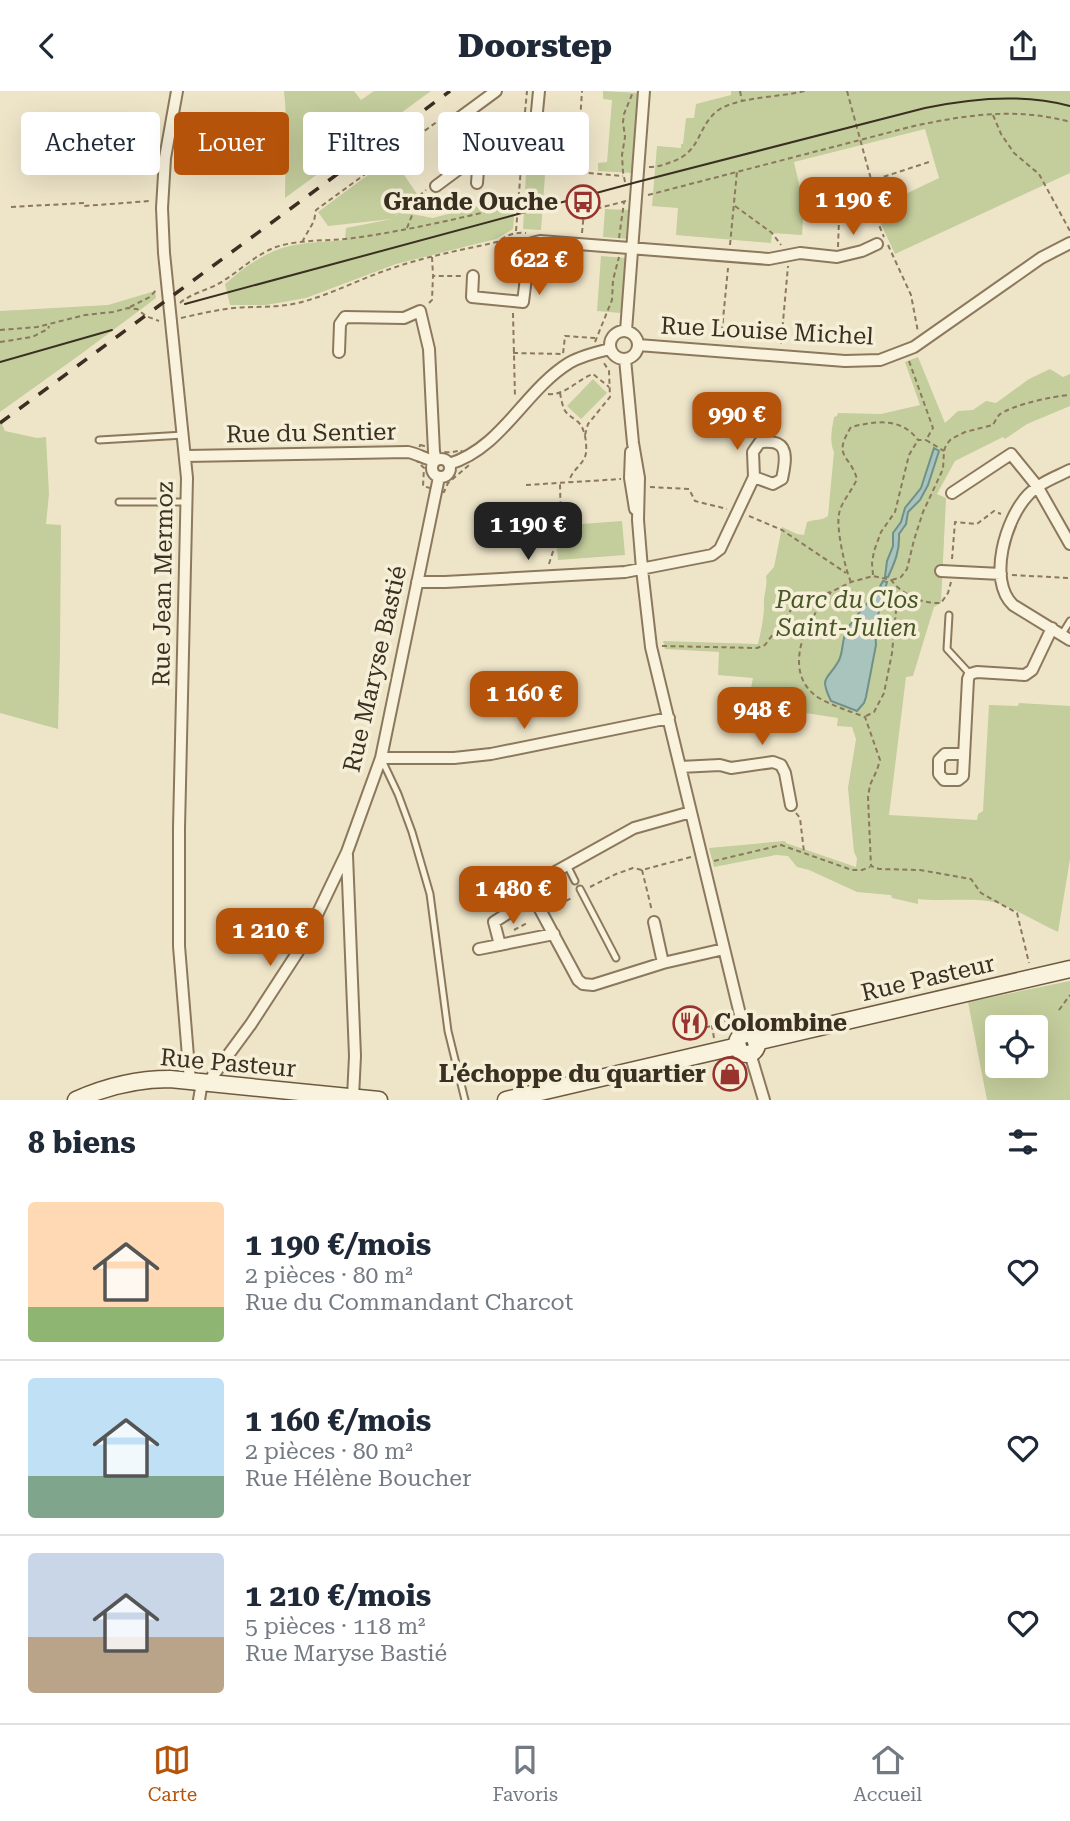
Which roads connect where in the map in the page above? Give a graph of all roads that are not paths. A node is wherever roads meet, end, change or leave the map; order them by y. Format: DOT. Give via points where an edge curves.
graph roads {
  1 [pos="177,91"];
  2 [pos="496,91"];
  3 [pos="539,91"];
  4 [pos="644,91"];
  5 [pos="468,112"];
  6 [pos="537,112"];
  7 [pos="451,175"];
  8 [pos="478,175"];
  9 [pos="477,183"];
  10 [pos="436,186"];
  11 [pos="1070,243"];
  12 [pos="877,244"];
  13 [pos="633,249"];
  14 [pos="473,277"];
  15 [pos="626,331"];
  16 [pos="638,345"];
  17 [pos="610,349"];
  18 [pos="339,352"];
  19 [pos="625,359"];
  20 [pos="184,435"];
  21 [pos="99,440"];
  22 [pos="186,456"];
  23 [pos="435,460"];
  24 [pos="449,464"];
  25 [pos="1070,470"];
  26 [pos="439,477"];
  27 [pos="754,477"];
  28 [pos="1037,486"];
  29 [pos="952,493"];
  30 [pos="119,502"];
  31 [pos="187,502"];
  32 [pos="1070,544"];
  33 [pos="642,569"];
  34 [pos="947,572"];
  35 [pos="1002,575"];
  36 [pos="416,582"];
  37 [pos="949,615"];
  38 [pos="1070,621"];
  39 [pos="1061,634"];
  40 [pos="970,674"];
  41 [pos="669,718"];
  42 [pos="964,754"];
  43 [pos="380,758"];
  44 [pos="680,767"];
  45 [pos="791,805"];
  46 [pos="691,812"];
  47 [pos="347,852"];
  48 [pos="567,865"];
  49 [pos="575,881"];
  50 [pos="580,891"];
  51 [pos="513,910"];
  52 [pos="654,922"];
  53 [pos="554,934"];
  54 [pos="500,945"];
  55 [pos="479,949"];
  56 [pos="724,949"];
  57 [pos="616,958"];
  58 [pos="663,963"];
  59 [pos="1070,969"];
  60 [pos="747,1044"];
  61 [pos="201,1082"];
  62 [pos="353,1097"];
  63 [pos="76,1100"];
  64 [pos="199,1100"];
  65 [pos="380,1100"];
  66 [pos="466,1100"];
  67 [pos="506,1100"];
  68 [pos="764,1100"];
  1 -- 20 [label="street, Rue Jean Mermoz" via="162,201"];
  2 -- 5 [label="street"];
  3 -- 6 [label="street"];
  4 -- 13 [label="street" via="633,197"];
  7 -- 10 [label="street"];
  8 -- 9 [label="street"];
  11 -- 16 [label="street, Rue Louise Michel" via="1041,258 920,343 880,360 845,362"];
  12 -- 13 [label="street" via="837,257 800,253 769,259"];
  13 -- 14 [label="street" via="532,243 523,302 472,297"];
  13 -- 15 [label="street"];
  15 -- 16 [label="street" via="635,336"];
  15 -- 17 [label="street" via="614,336"];
  16 -- 19 [label="street" via="636,353"];
  17 -- 19 [label="street"];
  17 -- 24 [label="street" via="571,362 555,373 481,450"];
  18 -- 23 [label="street" via="340,324 345,317 404,318 420,311 429,349"];
  19 -- 33 [label="street"];
  20 -- 21 [label="lane"];
  20 -- 22 [label="street, Rue Jean Mermoz"];
  22 -- 23 [label="street, Rue du Sentier" via="408,452"];
  22 -- 31 [label="street, Rue Jean Mermoz"];
  23 -- 24 [label="street"];
  23 -- 26 [label="street" via="432,471"];
  24 -- 26 [label="street" via="448,474"];
  25 -- 28 [label="street"];
  26 -- 36 [label="street, Rue Maryse Bastié"];
  27 -- 33 [label="street" via="720,549 712,555"];
  28 -- 29 [label="street" via="1011,454"];
  28 -- 32 [label="street"];
  28 -- 35 [label="street" via="1012,518 1002,550"];
  30 -- 31 [label="lane"];
  31 -- 61 [label="street, Rue Jean Mermoz" via="179,946"];
  33 -- 36 [label="street"];
  33 -- 41 [label="street" via="651,647"];
  34 -- 35 [label="street"];
  35 -- 39 [label="street" via="1007,599"];
  36 -- 43 [label="street, Rue Maryse Bastié"];
  37 -- 40 [label="lane" via="947,649"];
  38 -- 39 [label="lane"];
  39 -- 40 [label="street" via="1025,675"];
  40 -- 42 [label="street"];
  41 -- 43 [label="street" via="491,754"];
  41 -- 44 [label="street"];
  43 -- 47 [label="street, Rue Maryse Bastié"];
  43 -- 66 [label="lane" via="412,832 430,894 448,1031"];
  44 -- 45 [label="street" via="731,768 773,762 785,773"];
  44 -- 46 [label="street"];
  46 -- 48 [label="street" via="634,828"];
  46 -- 56 [label="street"];
  47 -- 61 [label="street, Rue Maryse Bastié" via="303,944 212,1077"];
  47 -- 62 [label="street"];
  48 -- 49 [label="lane"];
  48 -- 53 [label="street" via="528,887"];
  50 -- 57 [label="lane"];
  51 -- 54 [label="street" via="494,922"];
  52 -- 58 [label="street"];
  53 -- 54 [label="street"];
  53 -- 58 [label="street" via="583,984 593,985 622,970"];
  54 -- 55 [label="street"];
  56 -- 58 [label="street"];
  56 -- 60 [label="street"];
  59 -- 60 [label="street, Rue Pasteur"];
  60 -- 67 [label="street, Rue Pasteur"];
  60 -- 68 [label="street"];
  61 -- 62 [label="street, Rue Pasteur"];
  61 -- 63 [label="street, Rue Pasteur" via="139,1080"];
  61 -- 64 [label="street"];
  62 -- 65 [label="street, Rue Pasteur"];
}
